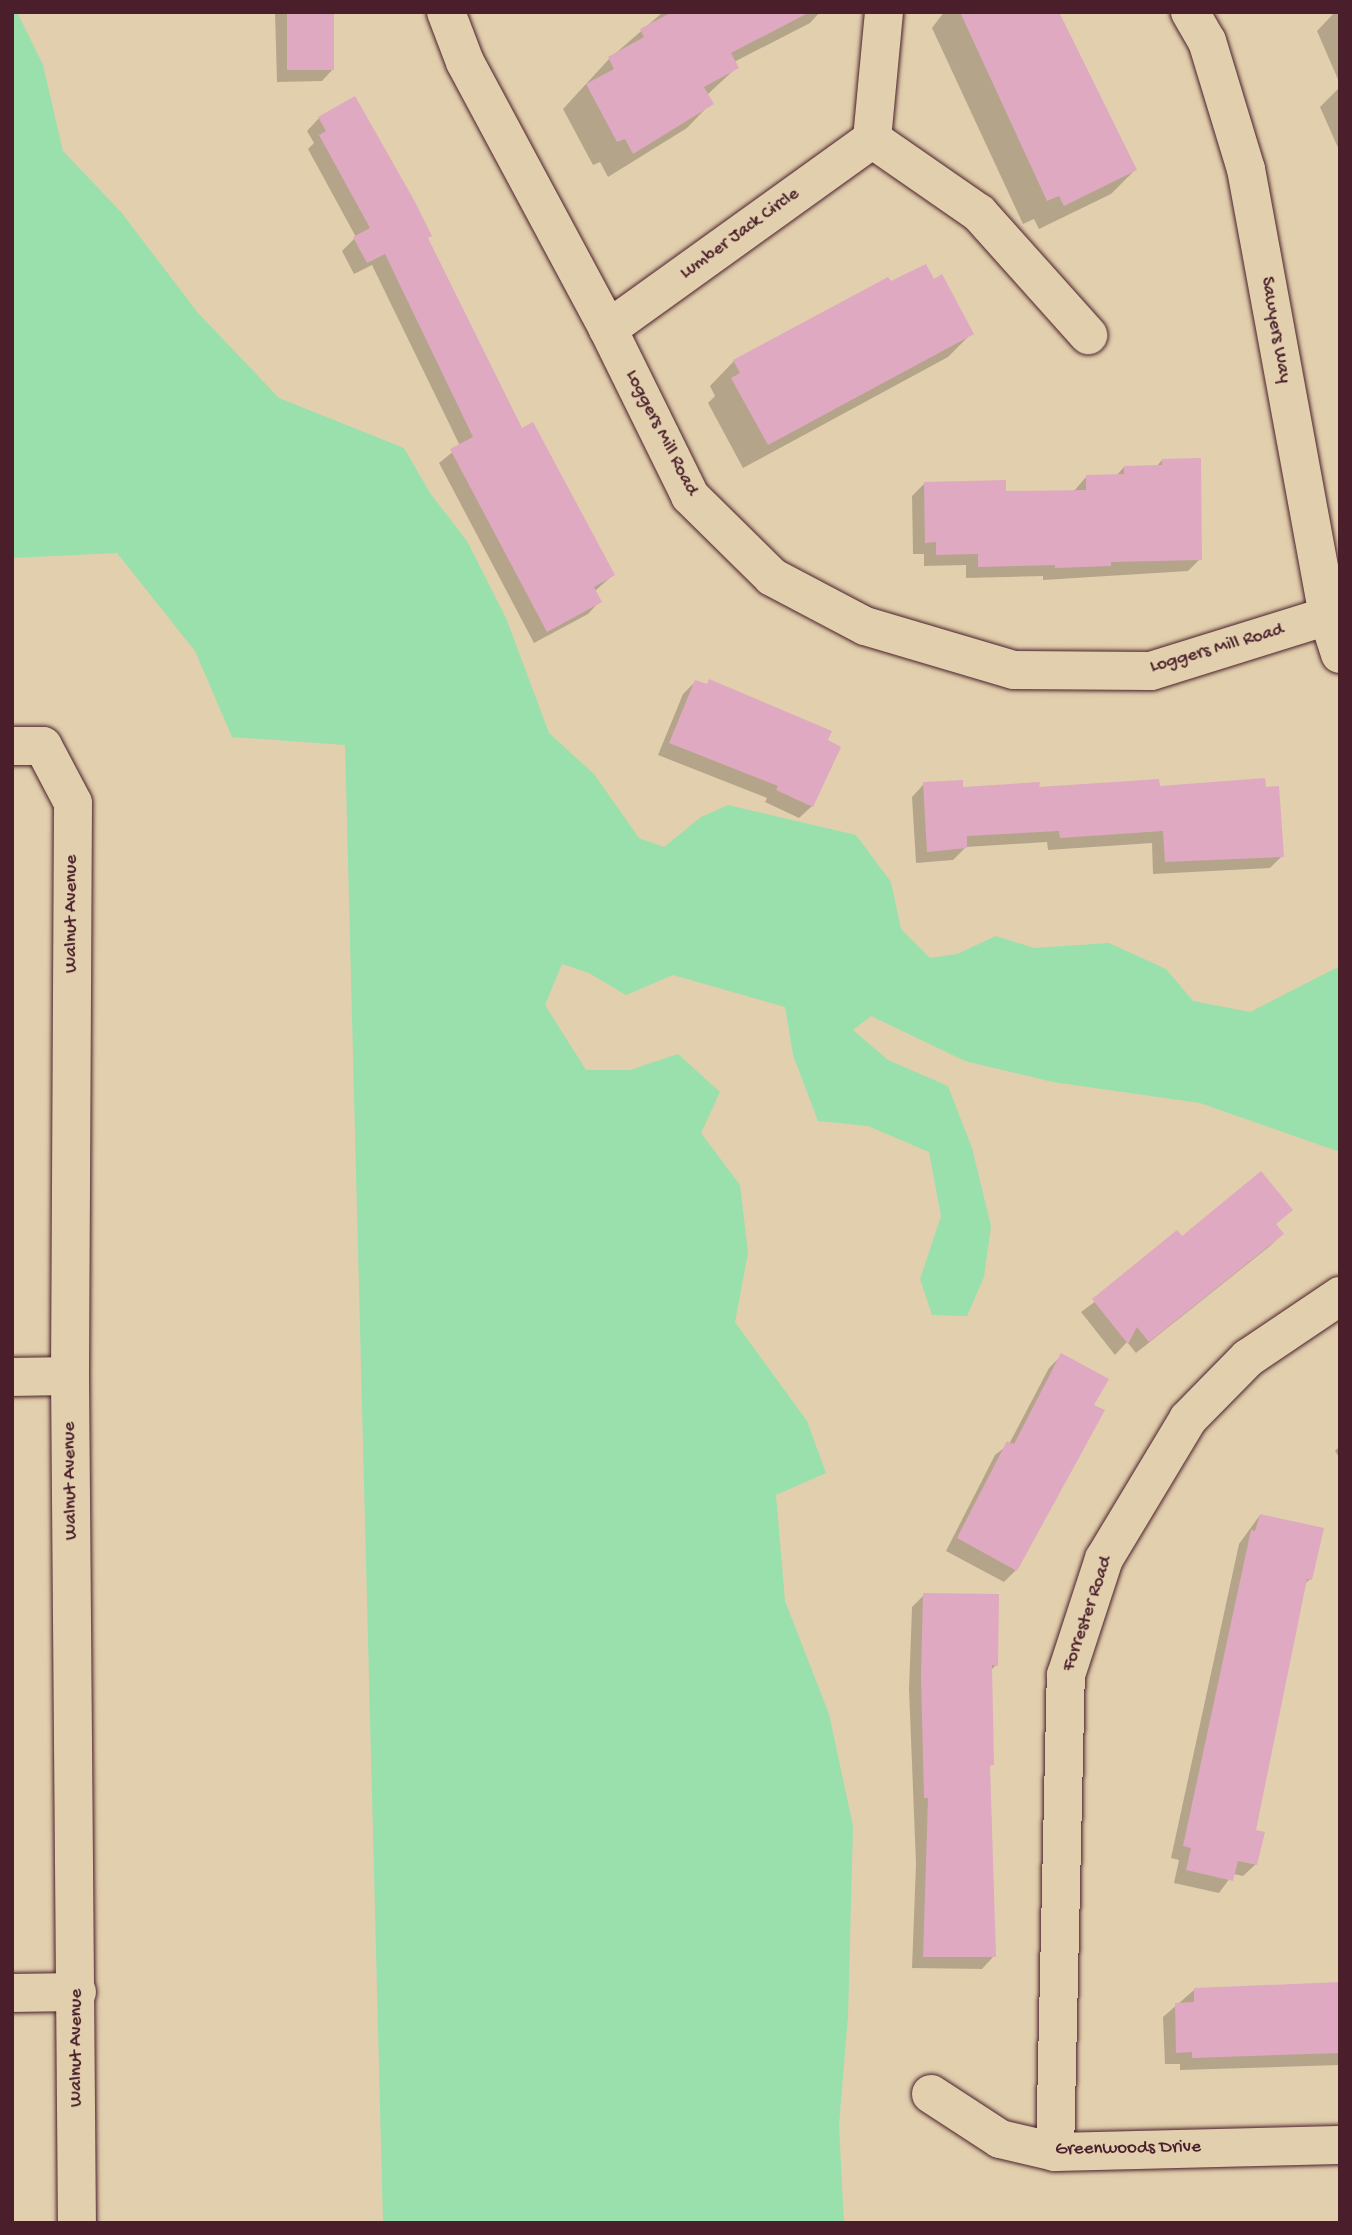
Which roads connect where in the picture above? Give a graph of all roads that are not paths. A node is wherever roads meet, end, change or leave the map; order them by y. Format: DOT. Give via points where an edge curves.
graph roads {
  1 [pos="446,12"];
  2 [pos="884,12"];
  3 [pos="1190,12"];
  4 [pos="872,139"];
  5 [pos="608,329"];
  6 [pos="1088,335"];
  7 [pos="1334,614"];
  8 [pos="1340,654"];
  9 [pos="28,746"];
  10 [pos="1340,1296"];
  11 [pos="70,1376"];
  12 [pos="12,1377"];
  13 [pos="78,1992"];
  14 [pos="12,1993"];
  15 [pos="931,2094"];
  16 [pos="1340,2145"];
  17 [pos="1055,2152"];
  18 [pos="77,2223"];
  1 -- 5 [label="street, Loggers Mill Road" via="465,62"];
  2 -- 4 [label="street"];
  3 -- 7 [label="street, Sawyers Way" via="1207,41 1246,169"];
  4 -- 5 [label="street, Lumber Jack Circle"];
  4 -- 6 [label="street" via="979,214"];
  5 -- 7 [label="street, Loggers Mill Road" via="690,496 772,577 865,626 1014,670 1151,671"];
  7 -- 8 [label="street, Sawyers Way"];
  9 -- 11 [label="street, Walnut Avenue" via="73,803"];
  10 -- 17 [label="street, Forrester Road" via="1248,1358 1188,1419 1141,1493 1100,1572 1066,1675"];
  11 -- 12 [label="street"];
  11 -- 13 [label="street, Walnut Avenue"];
  13 -- 14 [label="street"];
  13 -- 18 [label="street, Walnut Avenue"];
  15 -- 17 [label="street, Greenwoods Drive" via="1000,2139"];
  16 -- 17 [label="street, Greenwoods Drive"];
}
